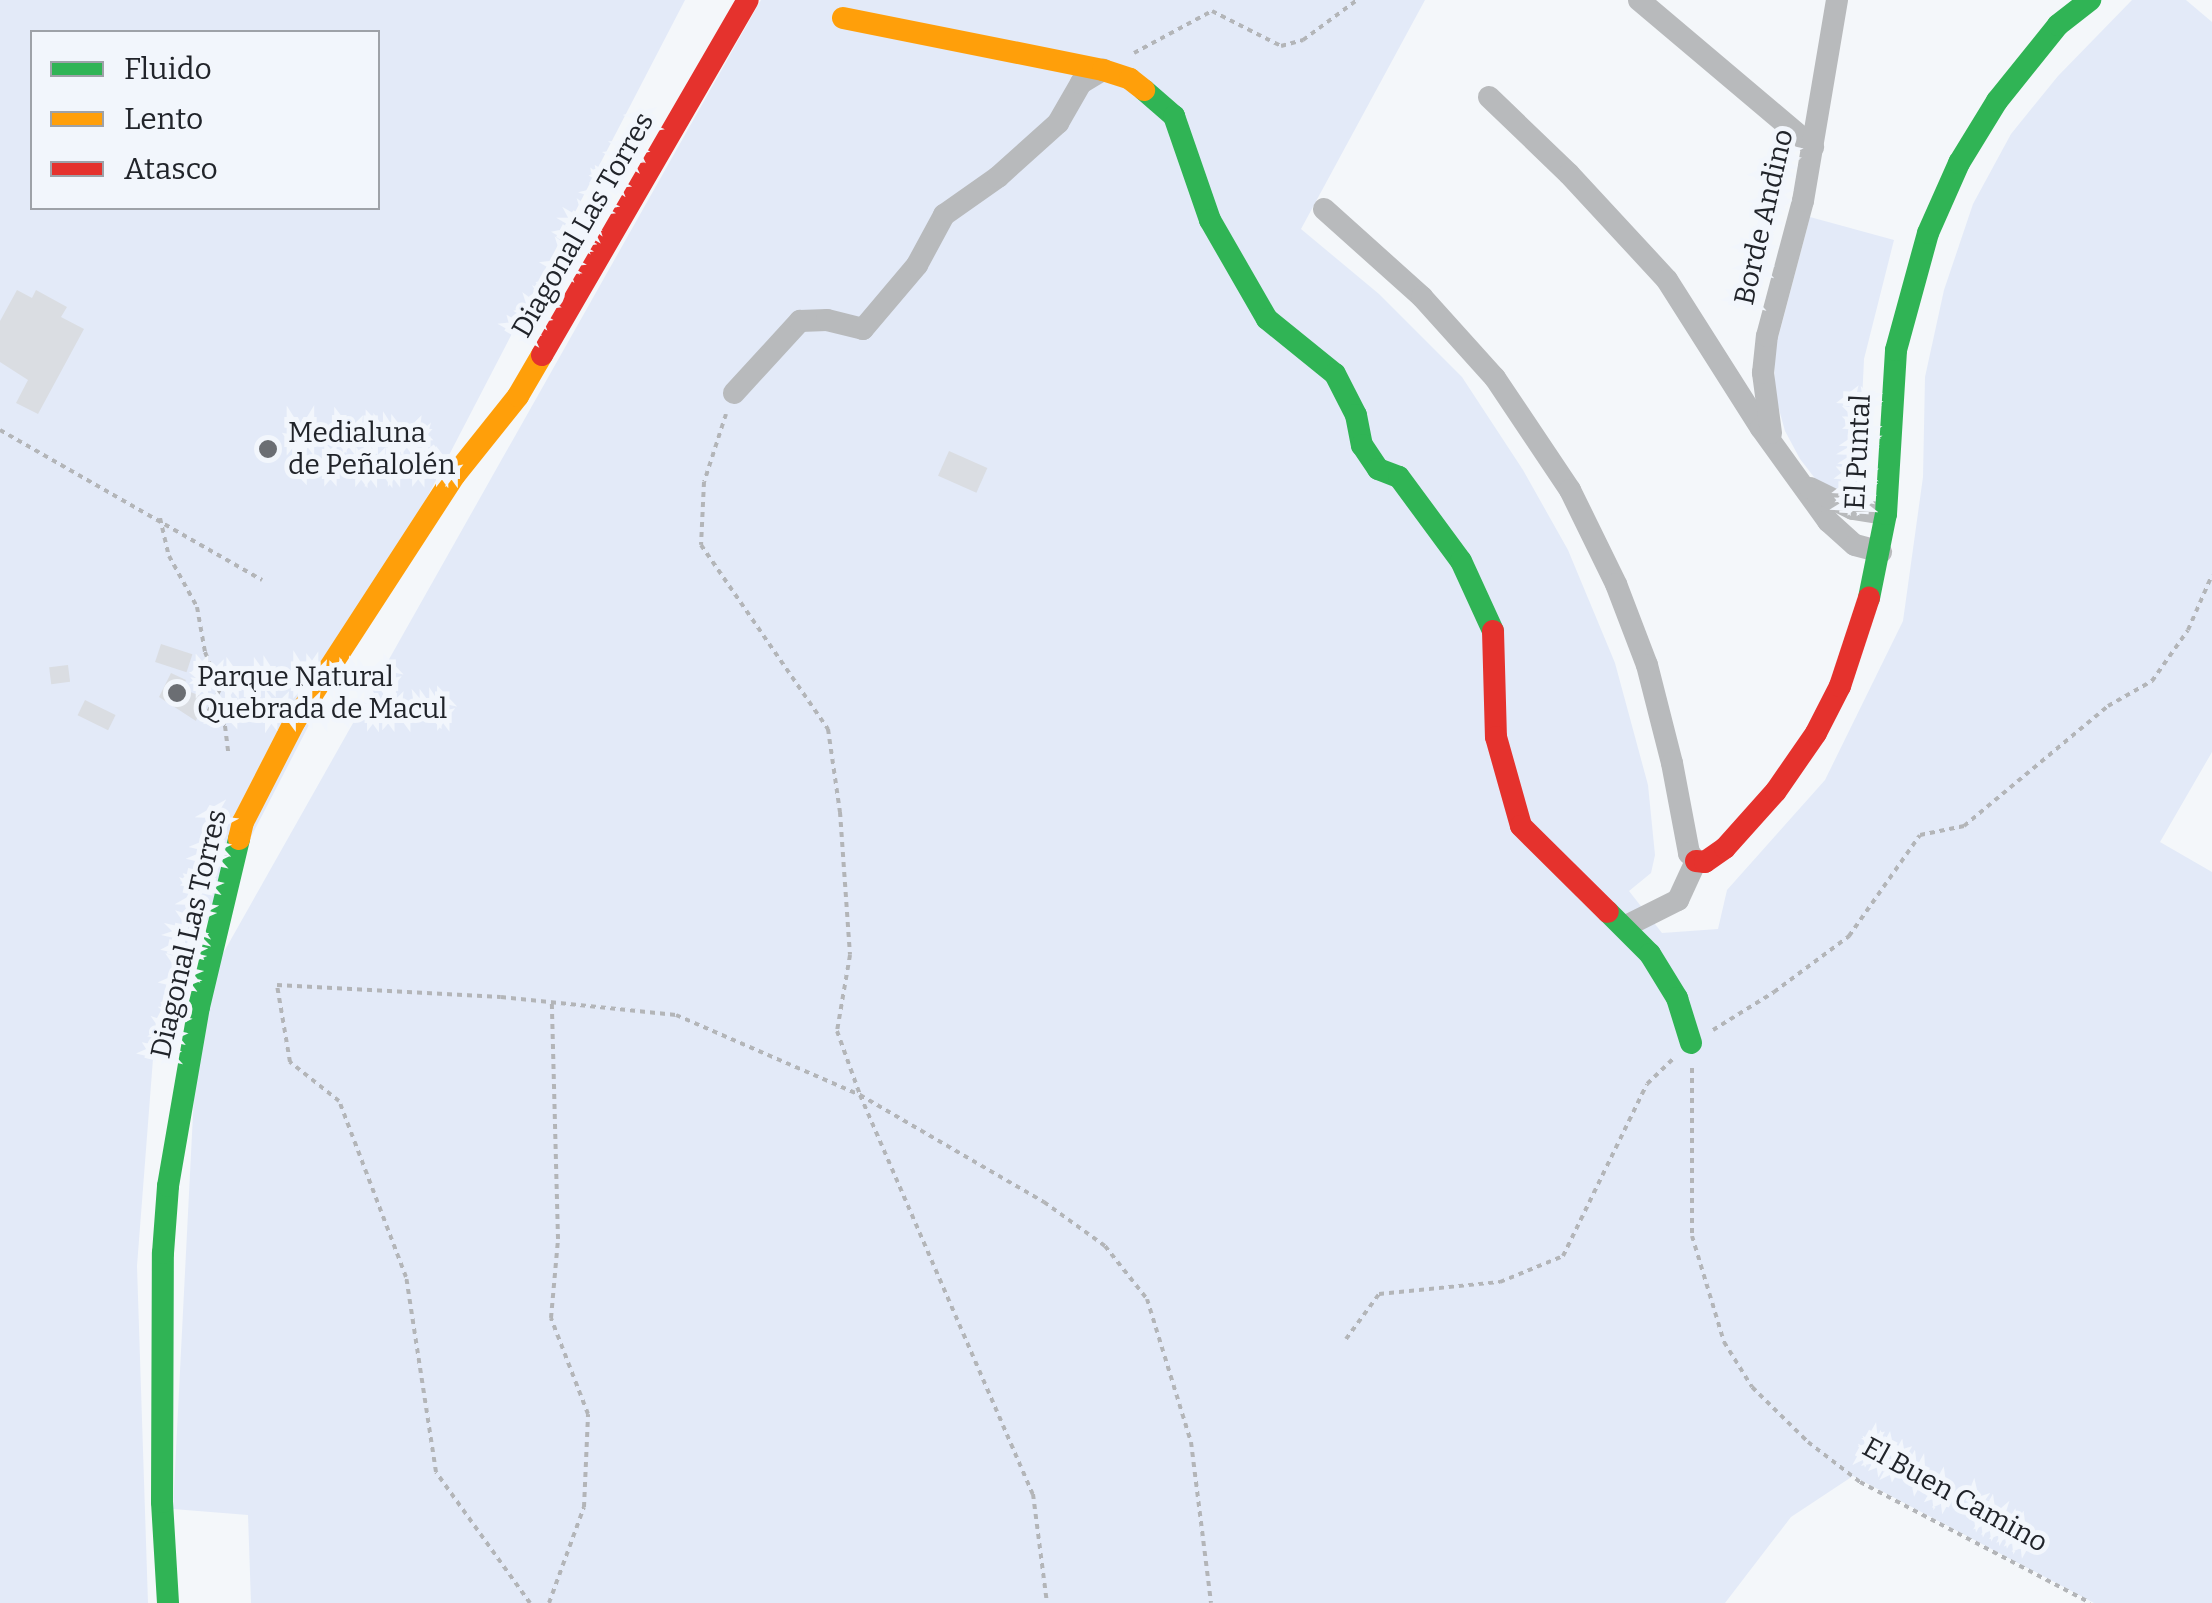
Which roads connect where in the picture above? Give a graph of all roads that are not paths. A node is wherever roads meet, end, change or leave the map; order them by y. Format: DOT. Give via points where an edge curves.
graph roads {
  1 [pos="748,0"];
  2 [pos="1639,0"];
  3 [pos="1837,0"];
  4 [pos="2070,0"];
  5 [pos="2090,0"];
  6 [pos="843,18"];
  7 [pos="2058,25"];
  8 [pos="1103,70"];
  9 [pos="1489,97"];
  10 [pos="1813,147"];
  11 [pos="1324,208"];
  12 [pos="1764,358"];
  13 [pos="1724,365"];
  14 [pos="734,393"];
  15 [pos="1774,447"];
  16 [pos="1801,481"];
  17 [pos="1886,514"];
  18 [pos="1880,552"];
  19 [pos="1696,861"];
  20 [pos="1624,927"];
  21 [pos="1691,1043"];
  22 [pos="168,1603"];
  1 -- 22 [label="street, Diagonal Las Torres" via="518,396 456,475 349,635 294,721 243,822 199,1008 168,1186 162,1464"];
  2 -- 10 [label="street"];
  3 -- 10 [label="street, Borde Andino"];
  4 -- 7 [label="street, El Puntal"];
  5 -- 7 [label="street, El Puntal"];
  6 -- 8 [label="street"];
  7 -- 17 [label="street, El Puntal" via="1979,129 1928,233 1896,350"];
  8 -- 14 [label="street" via="1080,83 1058,124 944,215 917,265 862,329 800,321"];
  8 -- 20 [label="street" via="1130,79 1174,116 1210,220 1267,319 1335,374 1378,469 1400,477 1461,561 1496,640 1496,737 1521,826"];
  9 -- 13 [label="street" via="1667,280"];
  10 -- 12 [label="street, Borde Andino"];
  11 -- 19 [label="street" via="1472,350 1570,490 1647,665 1688,853"];
  12 -- 13 [label="street" via="1744,370"];
  12 -- 15 [label="street, Borde Andino"];
  13 -- 15 [label="street"];
  15 -- 16 [label="street"];
  16 -- 17 [label="street" via="1837,504"];
  16 -- 18 [label="street" via="1842,534"];
  17 -- 18 [label="street, El Puntal"];
  18 -- 19 [label="street, El Puntal" via="1858,639 1816,733 1737,836 1705,862"];
  19 -- 20 [label="street" via="1678,900"];
  20 -- 21 [label="street" via="1677,998"];
}
